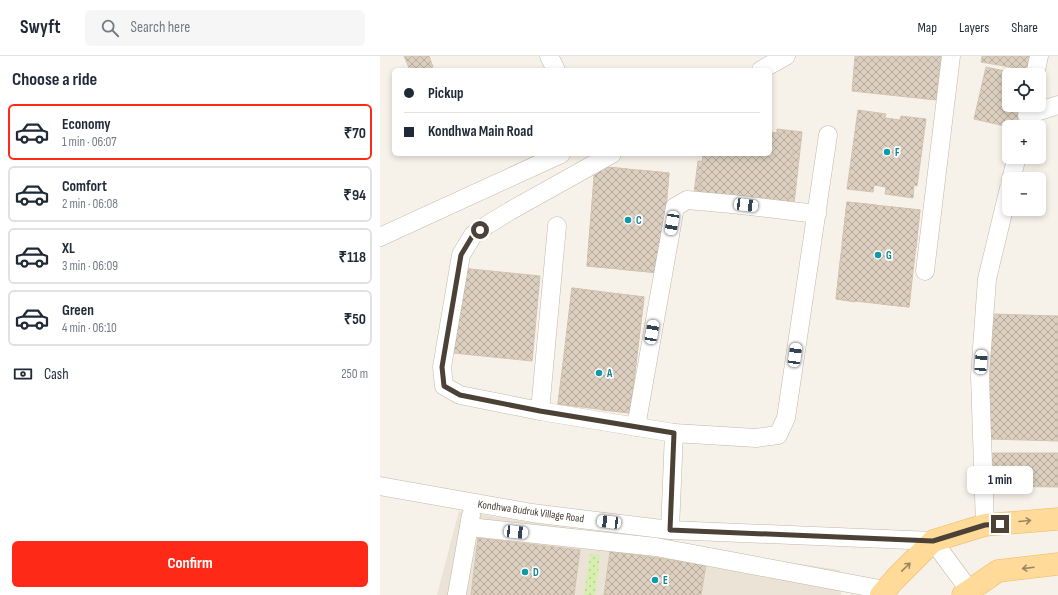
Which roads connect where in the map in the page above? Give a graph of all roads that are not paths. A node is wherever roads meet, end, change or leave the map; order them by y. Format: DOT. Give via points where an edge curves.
graph roads {
  1 [pos="549,56"];
  2 [pos="786,56"];
  3 [pos="951,56"];
  4 [pos="1040,56"];
  5 [pos="555,68"];
  6 [pos="765,68"];
  7 [pos="1037,68"];
  8 [pos="1058,105"];
  9 [pos="1027,116"];
  10 [pos="828,135"];
  11 [pos="557,156"];
  12 [pos="608,156"];
  13 [pos="817,214"];
  14 [pos="1002,216"];
  15 [pos="558,226"];
  16 [pos="380,236"];
  17 [pos="925,271"];
  18 [pos="540,411"];
  19 [pos="636,427"];
  20 [pos="674,433"];
  21 [pos="380,486"];
  22 [pos="474,503"];
  23 [pos="1058,519"];
  24 [pos="985,525"];
  25 [pos="469,527"];
  26 [pos="670,530"];
  27 [pos="933,541"];
  28 [pos="1058,564"];
  29 [pos="883,593"];
  30 [pos="966,593"];
  31 [pos="457,594"];
  1 -- 5 [label="street"];
  2 -- 6 [label="street"];
  3 -- 17 [label="street"];
  4 -- 7 [label="street"];
  8 -- 9 [label="street"];
  10 -- 13 [label="street"];
  11 -- 16 [label="street"];
  12 -- 18 [label="street" via="487,225 473,235 461,255 442,367 444,386 460,395"];
  13 -- 19 [label="street" via="687,200 675,207"];
  13 -- 20 [label="street" via="786,418 778,435 756,438"];
  14 -- 24 [label="street" via="987,279 980,376"];
  15 -- 18 [label="street"];
  18 -- 19 [label="street"];
  19 -- 20 [label="street"];
  20 -- 26 [label="street"];
  21 -- 22 [label="street, Kondhwa Budruk Village Road"];
  22 -- 25 [label="street"];
  22 -- 26 [label="street, Kondhwa Budruk Village Road"];
  24 -- 23 [label="main road, one-way"];
  24 -- 27 [label="main road"];
  25 -- 29 [label="street" via="656,547"];
  25 -- 31 [label="street"];
  26 -- 27 [label="street, Kondhwa Budruk Village Road"];
  29 -- 27 [label="main road, one-way"];
  27 -- 30 [label="street"];
  28 -- 30 [label="main road, one-way" via="998,572"];
}
